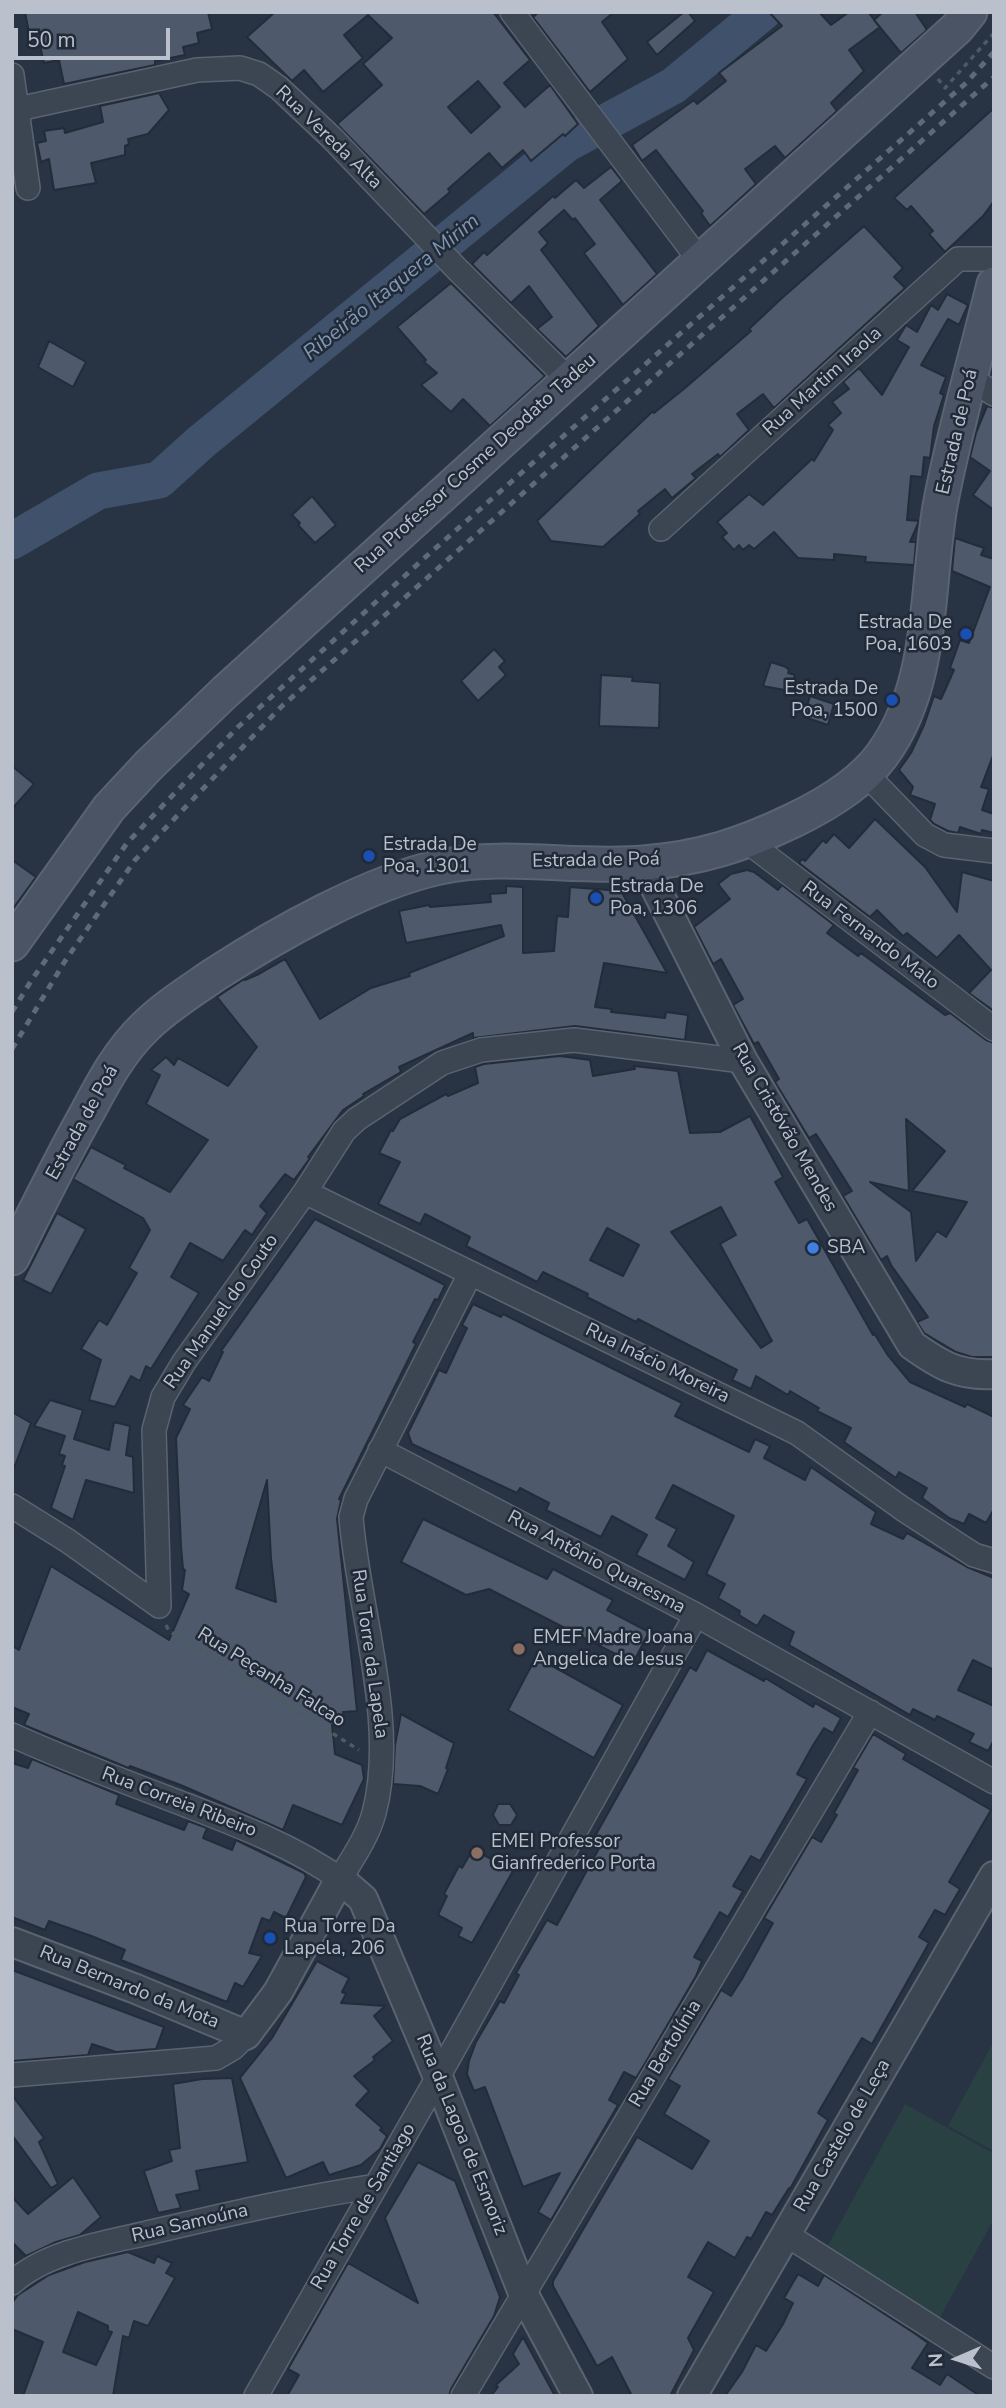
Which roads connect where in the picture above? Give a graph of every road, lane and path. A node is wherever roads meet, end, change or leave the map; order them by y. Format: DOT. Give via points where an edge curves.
graph roads {
  1 [pos="512,12"];
  2 [pos="970,12"];
  3 [pos="12,75"];
  4 [pos="18,109"];
  5 [pos="28,188"];
  6 [pos="994,259"];
  7 [pos="700,261"];
  8 [pos="994,284"];
  9 [pos="569,380"];
  10 [pos="982,386"];
  11 [pos="661,528"];
  12 [pos="866,774"];
  13 [pos="748,842"];
  14 [pos="994,851"];
  15 [pos="643,863"];
  16 [pos="16,931"];
  17 [pos="994,1029"];
  18 [pos="743,1061"];
  19 [pos="305,1192"];
  20 [pos="12,1258"];
  21 [pos="470,1274"];
  22 [pos="994,1374"];
  23 [pos="380,1450"];
  24 [pos="12,1506"];
  25 [pos="994,1561"];
  26 [pos="159,1606"];
  27 [pos="696,1615"];
  28 [pos="870,1712"];
  29 [pos="12,1735"];
  30 [pos="381,1764"];
  31 [pos="994,1782"];
  32 [pos="994,1876"];
  33 [pos="340,1879"];
  34 [pos="12,1942"];
  35 [pos="246,2035"];
  36 [pos="12,2075"];
  37 [pos="438,2077"];
  38 [pos="376,2186"];
  39 [pos="787,2235"];
  40 [pos="12,2283"];
  41 [pos="523,2293"];
  42 [pos="994,2367"];
  43 [pos="256,2396"];
  44 [pos="463,2396"];
  45 [pos="578,2396"];
  46 [pos="692,2396"];
  1 -- 7 [label="street"];
  2 -- 7 [label="main road, Rua Professor Cosme Deodato Tadeu"];
  3 -- 4 [label="street"];
  4 -- 5 [label="street"];
  4 -- 9 [label="street, Rua Vereda Alta" via="197,69 240,68 259,74 333,139"];
  6 -- 11 [label="street, Rua Martim Iraola" via="958,259"];
  7 -- 9 [label="main road, Rua Professor Cosme Deodato Tadeu"];
  8 -- 10 [label="main road, Estrada de Poá"];
  9 -- 16 [label="main road, Rua Professor Cosme Deodato Tadeu" via="149,765 109,808"];
  10 -- 12 [label="main road, Estrada de Poá" via="954,439 940,508 921,664 905,715"];
  12 -- 13 [label="main road, Estrada de Poá" via="814,811"];
  12 -- 14 [label="street" via="925,835 944,845"];
  13 -- 15 [label="main road, Estrada de Poá" via="712,853"];
  13 -- 17 [label="street, Rua Fernando Malo"];
  15 -- 18 [label="street, Rua Cristóvão Mendes"];
  15 -- 20 [label="main road, Estrada de Poá" via="486,861 439,867 342,904 236,961 146,1026 116,1060"];
  18 -- 19 [label="street, Rua Manuel do Couto" via="574,1040 481,1050 442,1063 357,1119 344,1131"];
  18 -- 22 [label="street, Rua Cristóvão Mendes" via="912,1345 960,1373"];
  19 -- 21 [label="street, Rua Inácio Moreira"];
  19 -- 26 [label="street, Rua Manuel do Couto" via="163,1397 154,1430"];
  21 -- 23 [label="street, Rua Torre da Lapela"];
  21 -- 25 [label="street, Rua Inácio Moreira" via="797,1433 974,1555"];
  23 -- 27 [label="street, Rua Antônio Quaresma"];
  23 -- 30 [label="street, Rua Torre da Lapela" via="351,1517 381,1729"];
  24 -- 26 [label="street"];
  26 -- 30 [label="path, Rua Peçanha Falcao" via="169,1631"];
  27 -- 28 [label="street, Rua Antônio Quaresma"];
  27 -- 37 [label="street, Rua Torre de Santiago"];
  28 -- 31 [label="street, Rua Antônio Quaresma"];
  28 -- 41 [label="street, Rua Bertolínia"];
  29 -- 33 [label="street, Rua Correia Ribeiro" via="268,1837"];
  30 -- 33 [label="street, Rua Torre da Lapela" via="374,1815"];
  32 -- 39 [label="street, Rua Castelo de Leça"];
  33 -- 35 [label="street, Rua Torre da Lapela" via="278,1992"];
  33 -- 37 [label="street, Rua da Lagoa de Esmoriz" via="363,1899"];
  34 -- 35 [label="street, Rua Bernardo da Mota"];
  35 -- 36 [label="street, Rua Torre da Lapela" via="216,2058"];
  37 -- 38 [label="street, Rua Torre de Santiago"];
  37 -- 41 [label="street, Rua da Lagoa de Esmoriz"];
  38 -- 40 [label="street, Rua Samoúna" via="76,2250 33,2268"];
  38 -- 43 [label="street, Rua Torre de Santiago"];
  39 -- 42 [label="street"];
  39 -- 46 [label="street, Rua Castelo de Leça"];
  41 -- 44 [label="street, Rua Bertolínia"];
  41 -- 45 [label="street, Rua da Lagoa de Esmoriz"];
}
